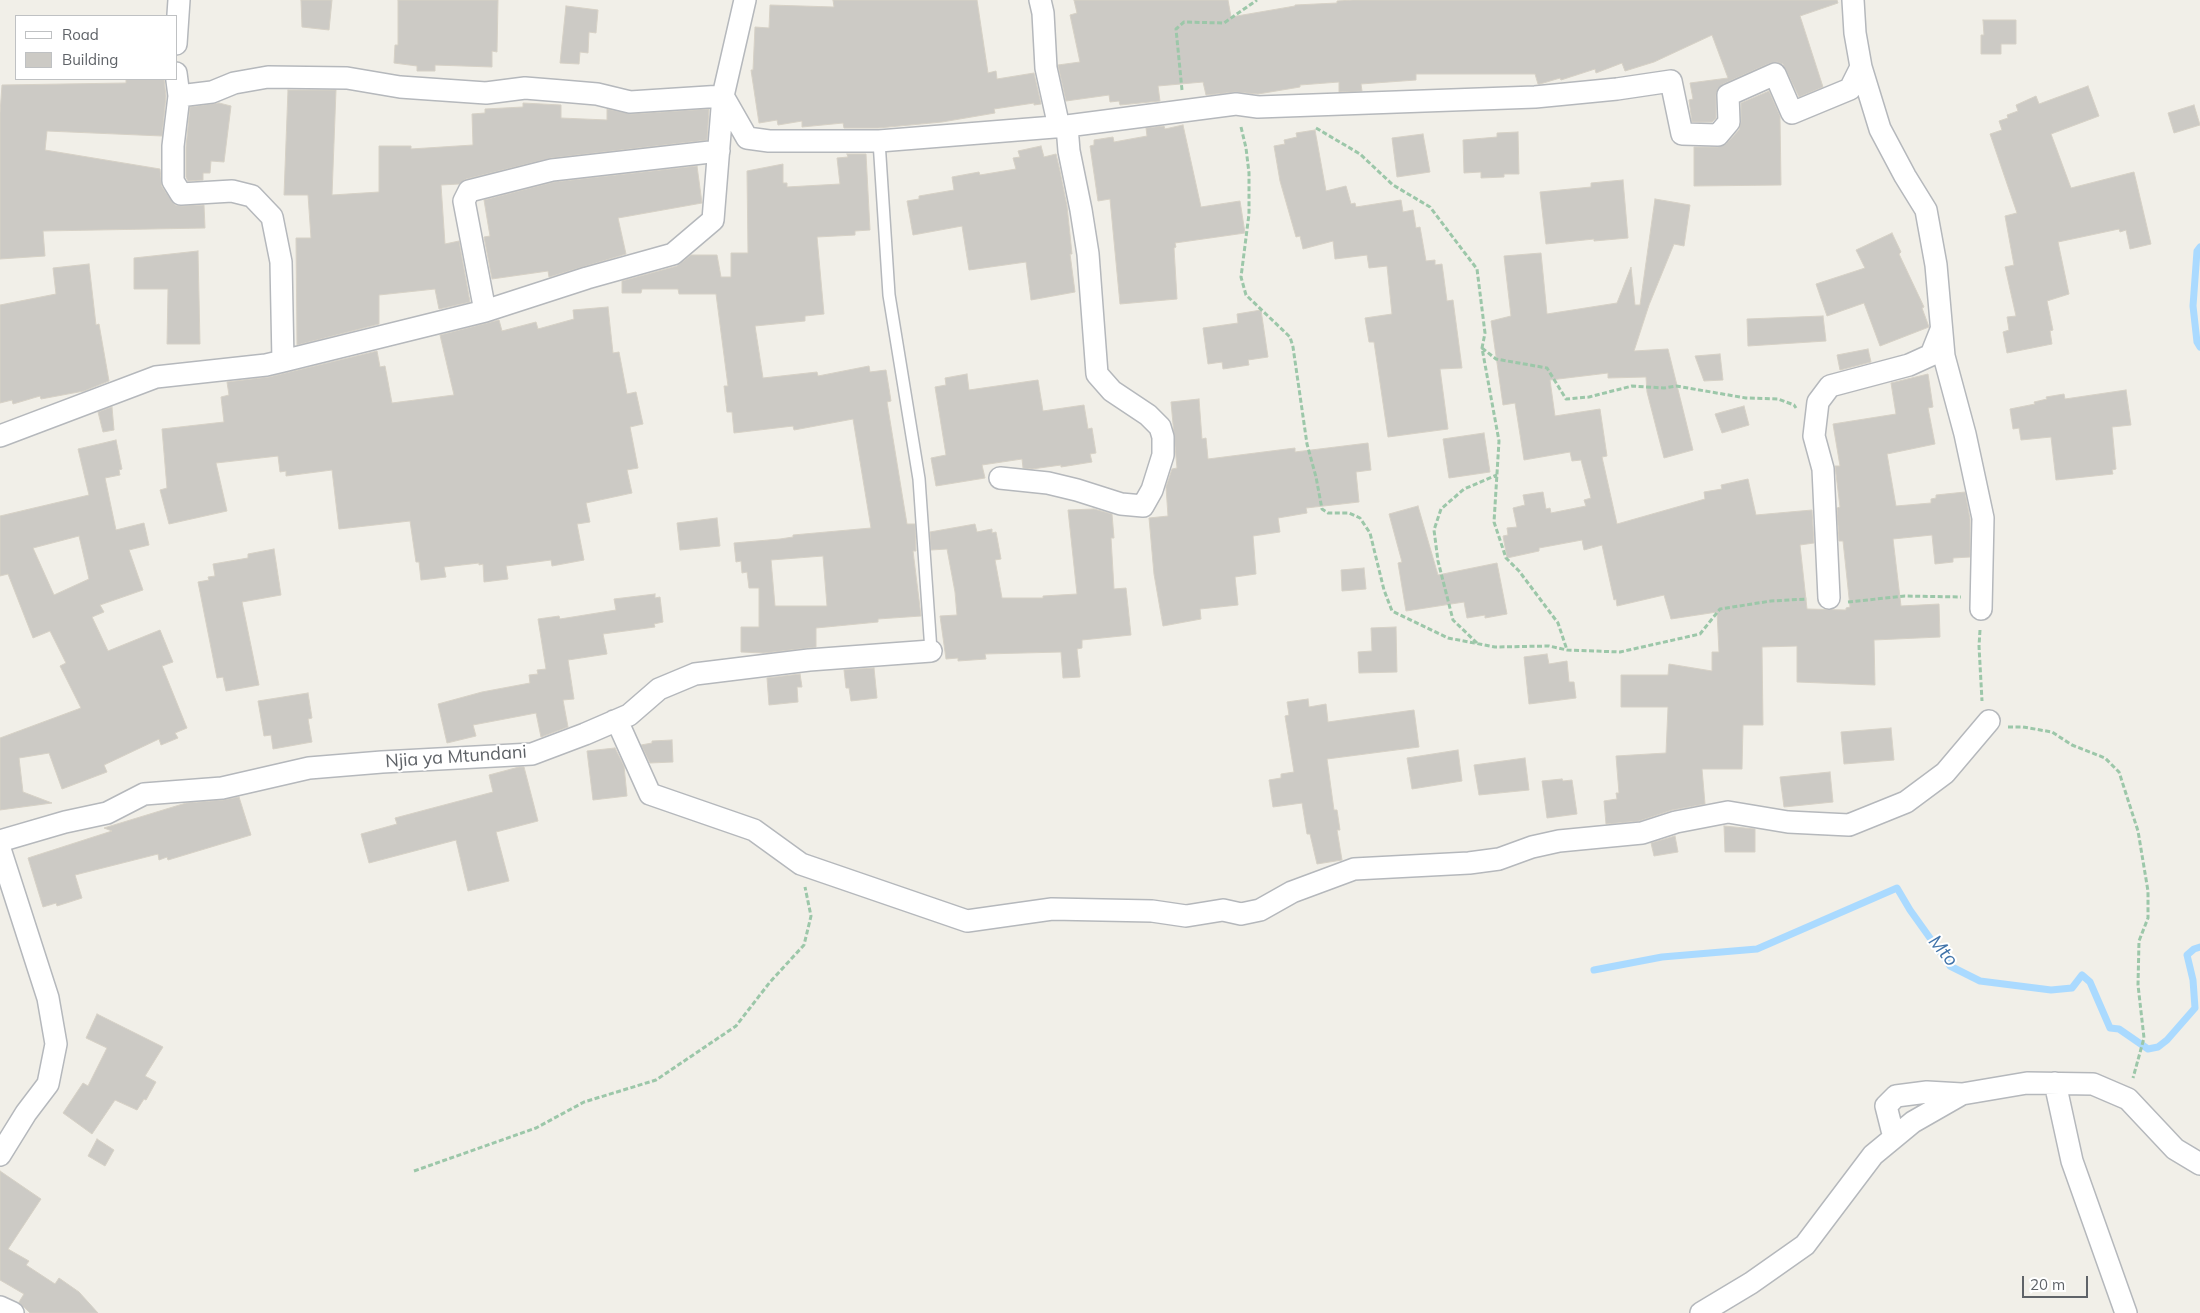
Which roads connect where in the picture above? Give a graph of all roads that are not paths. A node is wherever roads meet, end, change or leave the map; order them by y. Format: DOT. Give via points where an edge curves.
graph roads {
  1 [pos="179,0"];
  2 [pos="746,0"];
  3 [pos="1040,0"];
  4 [pos="1853,0"];
  5 [pos="178,15"];
  6 [pos="1861,67"];
  7 [pos="177,80"];
  8 [pos="179,96"];
  9 [pos="723,96"];
  10 [pos="1063,126"];
  11 [pos="879,141"];
  12 [pos="719,151"];
  13 [pos="486,310"];
  14 [pos="1942,327"];
  15 [pos="283,361"];
  16 [pos="0,436"];
  17 [pos="1000,478"];
  18 [pos="1829,598"];
  19 [pos="1981,602"];
  20 [pos="931,651"];
  21 [pos="614,721"];
  22 [pos="1989,721"];
  23 [pos="0,841"];
  24 [pos="0,849"];
  25 [pos="2055,1084"];
  26 [pos="1962,1094"];
  27 [pos="1895,1136"];
  28 [pos="0,1154"];
  29 [pos="2200,1164"];
  30 [pos="0,1307"];
  31 [pos="13,1313"];
  32 [pos="1700,1313"];
  33 [pos="2126,1313"];
  1 -- 5 [label="street"];
  2 -- 9 [label="street"];
  3 -- 10 [label="street" via="1046,68"];
  4 -- 6 [label="street"];
  6 -- 10 [label="street" via="1850,89 1792,113 1775,74 1728,95 1730,122 1718,135 1682,134 1672,81 1535,97 1258,107 1236,104"];
  6 -- 14 [label="street" via="1880,129 1926,210"];
  7 -- 8 [label="street"];
  8 -- 9 [label="street" via="212,92 234,82 268,77 347,78 400,87 486,93 525,88 597,94 630,102"];
  8 -- 15 [label="street" via="173,181 181,194 232,191 252,196 272,217 281,262"];
  9 -- 11 [label="street" via="747,138"];
  9 -- 12 [label="street"];
  10 -- 11 [label="street"];
  10 -- 17 [label="street" via="1082,210 1097,374 1112,391 1160,427 1162,455 1152,490 1143,506 1121,504 1048,483"];
  11 -- 20 [label="lane" via="889,295 919,479"];
  12 -- 13 [label="street" via="713,220 673,254"];
  12 -- 13 [label="street" via="552,170 469,191 464,201"];
  13 -- 15 [label="street"];
  14 -- 18 [label="street" via="1931,355 1909,365 1830,386 1818,402 1814,436 1823,469"];
  14 -- 19 [label="street" via="1944,356 1983,518"];
  15 -- 16 [label="street" via="156,377"];
  20 -- 21 [label="street, Njia ya Mtundani" via="809,660 695,674 659,689 629,715"];
  21 -- 22 [label="street" via="619,725 650,794 754,830 801,864 967,921 1052,909 1152,911 1186,916 1223,910 1241,914 1260,910 1292,892 1354,869 1499,859 1559,841 1642,833 1676,822 1728,812 1788,822 1849,825 1906,802 1945,773"];
  21 -- 23 [label="street, Njia ya Mtundani" via="532,754 309,768 222,788 144,794 107,814 65,822"];
  24 -- 28 [label="street" via="48,998 56,1044 48,1084"];
  25 -- 26 [label="street" via="2027,1083"];
  25 -- 29 [label="street" via="2093,1084 2128,1099 2175,1149"];
  25 -- 33 [label="street" via="2072,1161"];
  26 -- 27 [label="street"];
  26 -- 27 [label="street" via="1927,1092 1896,1096 1886,1106"];
  27 -- 32 [label="street" via="1873,1154 1804,1246"];
  30 -- 31 [label="street"];
}
